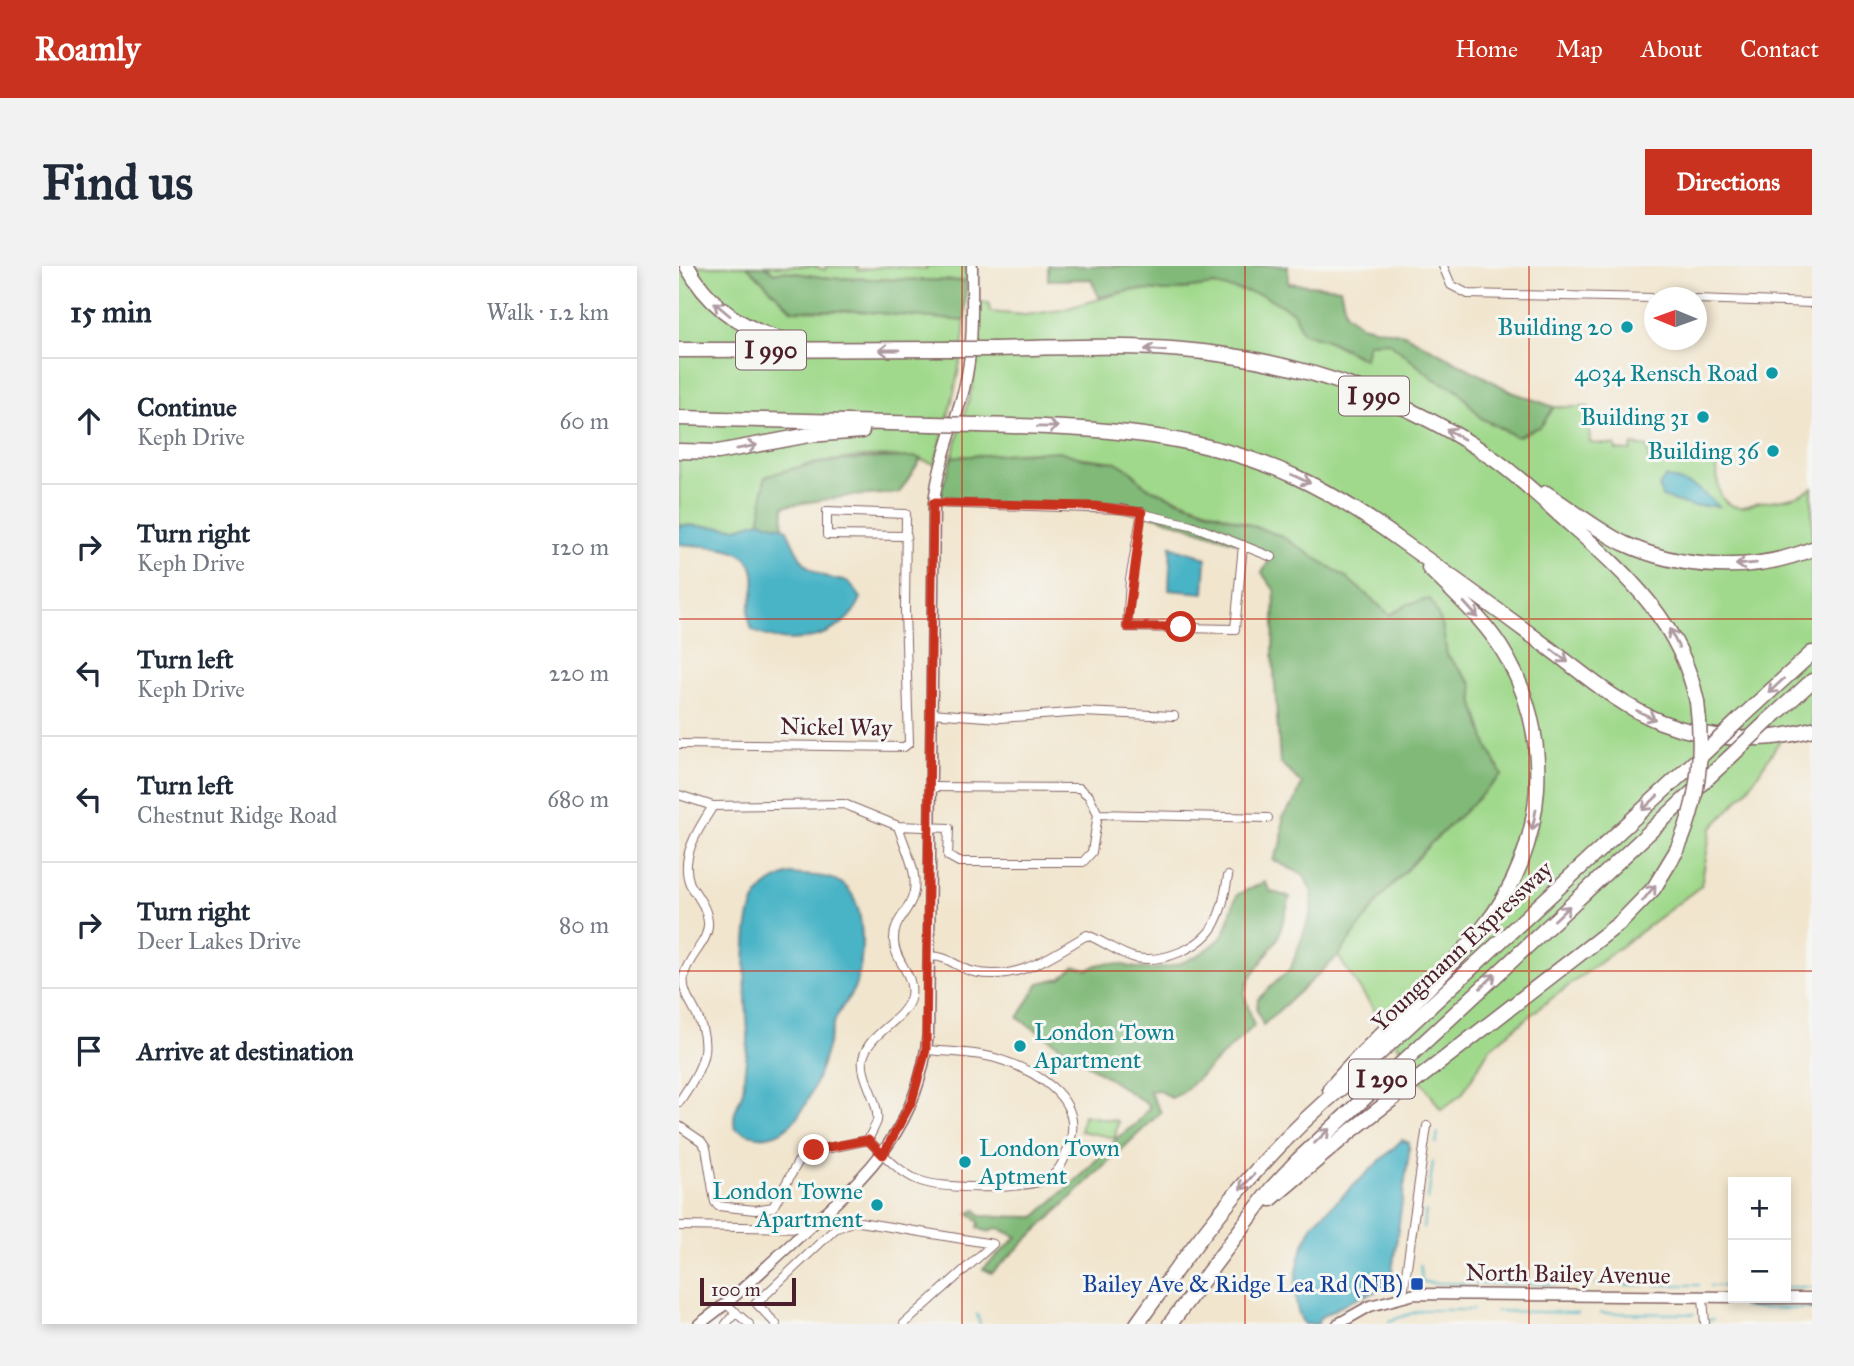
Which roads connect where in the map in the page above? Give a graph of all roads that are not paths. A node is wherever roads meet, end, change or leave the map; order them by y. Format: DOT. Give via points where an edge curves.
graph roads {
  1 [pos="687,266"];
  2 [pos="972,266"];
  3 [pos="1443,266"];
  4 [pos="1644,299"];
  5 [pos="1707,299"];
  6 [pos="1812,303"];
  7 [pos="679,350"];
  8 [pos="830,350"];
  9 [pos="679,418"];
  10 [pos="915,425"];
  11 [pos="679,451"];
  12 [pos="1511,472"];
  13 [pos="933,503"];
  14 [pos="1142,512"];
  15 [pos="907,536"];
  16 [pos="1243,544"];
  17 [pos="1406,544"];
  18 [pos="1812,549"];
  19 [pos="1272,557"];
  20 [pos="1812,653"];
  21 [pos="1812,681"];
  22 [pos="930,712"];
  23 [pos="1174,716"];
  24 [pos="1812,729"];
  25 [pos="679,744"];
  26 [pos="929,787"];
  27 [pos="679,795"];
  28 [pos="713,806"];
  29 [pos="1098,814"];
  30 [pos="1268,818"];
  31 [pos="898,826"];
  32 [pos="930,826"];
  33 [pos="1229,876"];
  34 [pos="928,957"];
  35 [pos="926,1050"];
  36 [pos="679,1102"];
  37 [pos="1310,1114"];
  38 [pos="679,1126"];
  39 [pos="1427,1126"];
  40 [pos="868,1140"];
  41 [pos="883,1155"];
  42 [pos="1261,1206"];
  43 [pos="821,1216"];
  44 [pos="679,1226"];
  45 [pos="808,1228"];
  46 [pos="835,1229"];
  47 [pos="747,1285"];
  48 [pos="1403,1295"];
  49 [pos="1703,1297"];
  50 [pos="1728,1297"];
  51 [pos="1791,1298"];
  52 [pos="1812,1298"];
  53 [pos="761,1299"];
  54 [pos="726,1304"];
  55 [pos="736,1312"];
  56 [pos="699,1324"];
  57 [pos="726,1324"];
  58 [pos="749,1324"];
  59 [pos="776,1324"];
  60 [pos="904,1324"];
  61 [pos="1136,1324"];
  62 [pos="1170,1324"];
  63 [pos="1338,1324"];
  64 [pos="1705,1324"];
  8 -- 1 [label="highway, one-way" via="777,339 739,322 709,298"];
  2 -- 13 [label="street" via="972,337 964,387 936,478"];
  3 -- 4 [label="street" via="1451,285 1468,294"];
  5 -- 6 [label="street"];
  7 -- 8 [label="highway, I 990"];
  12 -- 8 [label="highway, I 990, one-way, bridge" via="1397,405 1264,361 1123,347"];
  9 -- 10 [label="highway"];
  11 -- 10 [label="highway, one-way" via="718,452 809,435"];
  10 -- 17 [label="highway, one-way, bridge" via="1126,430 1212,446 1306,481"];
  18 -- 12 [label="highway, one-way" via="1738,565 1668,558 1615,538"];
  42 -- 12 [label="highway, one-way, bridge" via="1621,922 1654,888 1678,850 1691,814 1701,743 1697,702 1677,643 1652,603 1611,560"];
  13 -- 14 [label="street" via="1094,506"];
  13 -- 22 [label="street"];
  14 -- 16 [label="street"];
  14 -- 16 [label="street" via="1127,627 1235,629"];
  15 -- 15 [label="street" via="827,535 827,511 905,513"];
  15 -- 25 [label="street, Nickel Way" via="909,743 904,747"];
  16 -- 19 [label="street"];
  17 -- 24 [label="highway, one-way" via="1598,686 1651,718 1735,738"];
  17 -- 37 [label="highway, one-way" via="1488,630 1518,681 1536,749 1534,820 1516,876 1485,926"];
  20 -- 37 [label="highway, Youngmann Expressway / I 290, one-way, bridge"];
  42 -- 21 [label="highway, Youngmann Expressway / I 290, one-way, bridge" via="1282,1177 1342,1117"];
  22 -- 23 [label="street" via="1000,718 1083,712"];
  22 -- 26 [label="street"];
  26 -- 29 [label="street" via="1079,788"];
  26 -- 32 [label="street"];
  27 -- 28 [label="street"];
  28 -- 31 [label="street" via="844,804"];
  28 -- 36 [label="street" via="686,853 687,878 706,911 709,927 684,975 685,996 705,1030 707,1043 701,1066"];
  29 -- 30 [label="street"];
  29 -- 32 [label="street" via="1092,852 1083,862 959,862 948,856 949,828"];
  31 -- 32 [label="street"];
  31 -- 40 [label="street" via="909,854 914,891 894,928 894,943 909,975 911,997 868,1046 863,1061 877,1120"];
  32 -- 34 [label="street"];
  33 -- 34 [label="street" via="1214,925 1202,939 1160,958 1136,958 1087,935 1040,964 1014,972 975,972 940,956"];
  34 -- 35 [label="street"];
  35 -- 41 [label="street" via="912,1101"];
  35 -- 41 [label="street" via="996,1059 1062,1094 1071,1110 1073,1133 1065,1160 1051,1177 1029,1184 943,1185 915,1179"];
  37 -- 61 [label="highway, Youngmann Expressway / I 290, one-way" via="1200,1234"];
  38 -- 40 [label="street" via="706,1148 715,1202 733,1209 773,1207 807,1153"];
  39 -- 48 [label="street"];
  40 -- 41 [label="street"];
  41 -- 43 [label="street"];
  42 -- 62 [label="highway, Youngmann Expressway / I 290"];
  43 -- 45 [label="street"];
  43 -- 46 [label="street"];
  44 -- 45 [label="street"];
  45 -- 47 [label="street"];
  46 -- 53 [label="street"];
  46 -- 60 [label="street" via="854,1221 993,1244"];
  47 -- 53 [label="street"];
  47 -- 54 [label="street"];
  48 -- 49 [label="street, North Bailey Avenue"];
  48 -- 63 [label="street, North Bailey Avenue"];
  49 -- 50 [label="street, North Bailey Avenue"];
  49 -- 64 [label="street"];
  51 -- 52 [label="street"];
  53 -- 59 [label="street" via="756,1303"];
  54 -- 55 [label="street"];
  54 -- 56 [label="street"];
  55 -- 57 [label="street"];
  55 -- 58 [label="street"];
}
